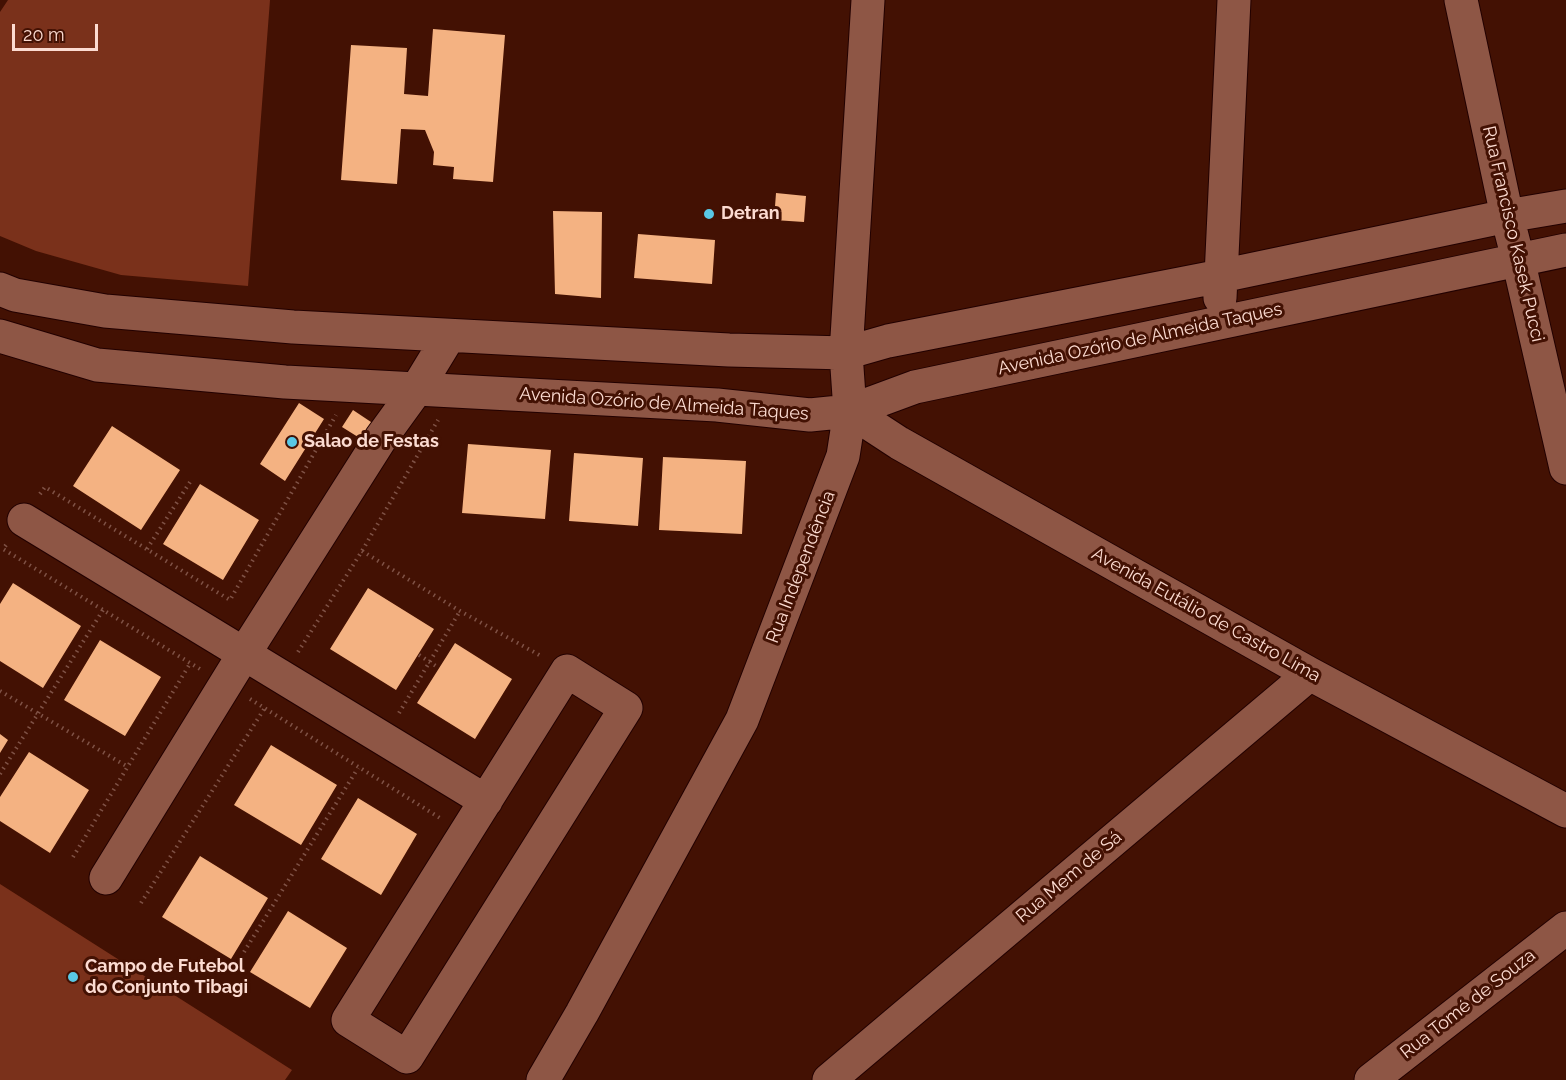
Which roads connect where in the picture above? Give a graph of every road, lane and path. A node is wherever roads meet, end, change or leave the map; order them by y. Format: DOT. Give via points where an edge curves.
graph roads {
  1 [pos="868,0"];
  2 [pos="1234,0"];
  3 [pos="1461,0"];
  4 [pos="1566,206"];
  5 [pos="1507,216"];
  6 [pos="1566,250"];
  7 [pos="1518,259"];
  8 [pos="1221,276"];
  9 [pos="0,289"];
  10 [pos="1218,323"];
  11 [pos="0,336"];
  12 [pos="449,336"];
  13 [pos="846,353"];
  14 [pos="353,385"];
  15 [pos="418,387"];
  16 [pos="455,391"];
  17 [pos="850,411"];
  18 [pos="1566,468"];
  19 [pos="190,482"];
  20 [pos="45,487"];
  21 [pos="24,520"];
  22 [pos="147,549"];
  23 [pos="362,551"];
  24 [pos="103,610"];
  25 [pos="460,610"];
  26 [pos="298,653"];
  27 [pos="244,654"];
  28 [pos="419,655"];
  29 [pos="429,661"];
  30 [pos="191,663"];
  31 [pos="439,668"];
  32 [pos="567,671"];
  33 [pos="1310,674"];
  34 [pos="0,691"];
  35 [pos="37,714"];
  36 [pos="383,739"];
  37 [pos="128,767"];
  38 [pos="358,768"];
  39 [pos="0,774"];
  40 [pos="486,801"];
  41 [pos="1566,811"];
  42 [pos="465,833"];
  43 [pos="73,857"];
  44 [pos="106,878"];
  45 [pos="141,903"];
  46 [pos="1566,928"];
  47 [pos="244,951"];
  48 [pos="543,1080"];
  49 [pos="829,1080"];
  50 [pos="1371,1080"];
  1 -- 13 [label="street, Rua Independência"];
  2 -- 8 [label="street"];
  3 -- 5 [label="street, Rua Francisco Kasek Pucci"];
  4 -- 5 [label="street"];
  5 -- 7 [label="street, Rua Francisco Kasek Pucci"];
  5 -- 8 [label="street"];
  6 -- 7 [label="street, Avenida Ozório de Almeida Taques"];
  7 -- 10 [label="street, Avenida Ozório de Almeida Taques"];
  7 -- 18 [label="street, Rua Francisco Kasek Pucci"];
  8 -- 10 [label="street"];
  8 -- 13 [label="street" via="888,341"];
  9 -- 12 [label="street" via="105,311"];
  10 -- 17 [label="street, Avenida Ozório de Almeida Taques" via="915,387"];
  11 -- 14 [label="street, Avenida Ozório de Almeida Taques" via="97,365"];
  12 -- 13 [label="street"];
  12 -- 15 [label="street"];
  13 -- 17 [label="street, Rua Independência"];
  14 -- 15 [label="street, Avenida Ozório de Almeida Taques"];
  14 -- 22 [label="path" via="230,600"];
  15 -- 16 [label="street, Avenida Ozório de Almeida Taques"];
  15 -- 27 [label="street" via="381,438"];
  16 -- 17 [label="street, Avenida Ozório de Almeida Taques" via="717,405 810,415"];
  16 -- 23 [label="path"];
  17 -- 33 [label="street, Avenida Eutálio de Castro Lima" via="899,443"];
  17 -- 48 [label="street, Rua Independência" via="843,456 742,720"];
  19 -- 22 [label="path"];
  20 -- 22 [label="path"];
  21 -- 27 [label="street"];
  23 -- 25 [label="path"];
  23 -- 26 [label="path"];
  24 -- 35 [label="path"];
  25 -- 29 [label="path"];
  25 -- 32 [label="path"];
  27 -- 36 [label="street"];
  27 -- 44 [label="street"];
  28 -- 29 [label="path"];
  29 -- 31 [label="path"];
  29 -- 36 [label="path"];
  30 -- 37 [label="path"];
  32 -- 40 [label="street"];
  32 -- 42 [label="street" via="626,708 406,1057 348,1020"];
  33 -- 41 [label="street, Avenida Eutálio de Castro Lima"];
  33 -- 49 [label="street, Rua Mem de Sá"];
  34 -- 35 [label="path"];
  35 -- 37 [label="path"];
  35 -- 39 [label="path"];
  36 -- 40 [label="street"];
  37 -- 43 [label="path"];
  38 -- 42 [label="path"];
  38 -- 45 [label="path" via="265,708"];
  38 -- 47 [label="path"];
  40 -- 42 [label="street"];
  46 -- 50 [label="street, Rua Tomé de Souza"];
}
